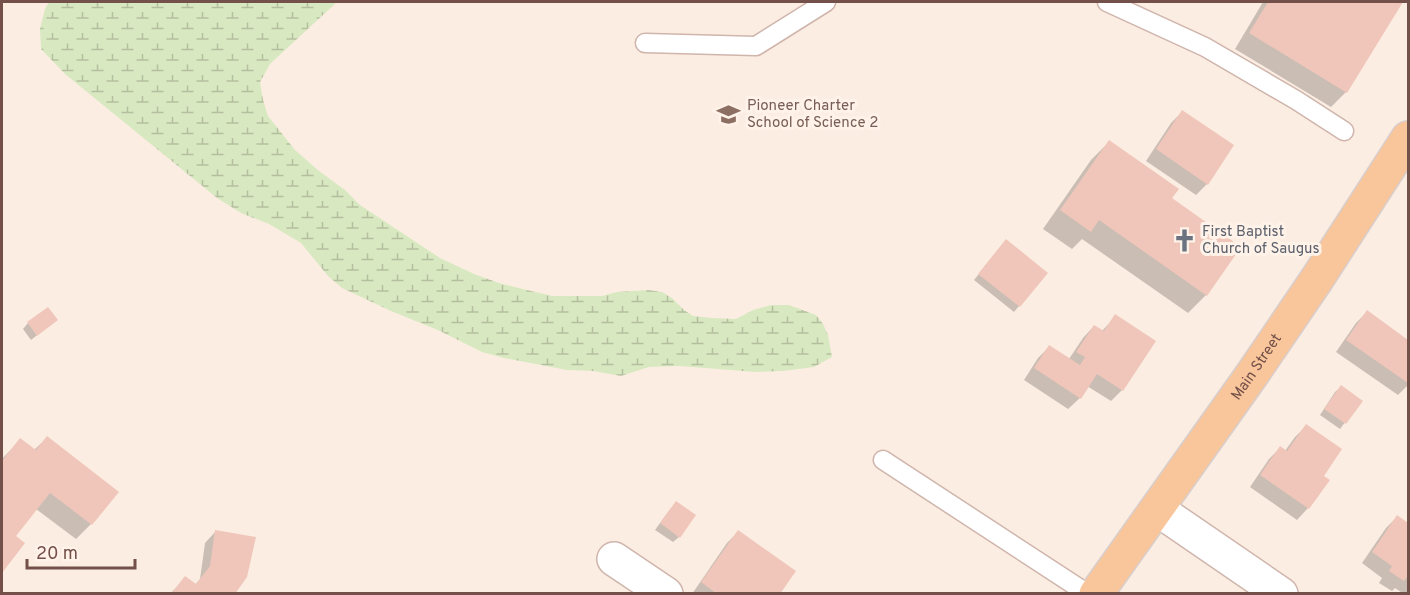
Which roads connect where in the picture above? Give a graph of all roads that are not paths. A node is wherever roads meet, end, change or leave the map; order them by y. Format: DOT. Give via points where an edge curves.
graph roads {
  1 [pos="826,2"];
  2 [pos="1107,2"];
  3 [pos="645,43"];
  4 [pos="1344,130"];
  5 [pos="1408,138"];
  6 [pos="883,460"];
  7 [pos="1157,509"];
  8 [pos="614,559"];
  9 [pos="666,594"];
  10 [pos="1088,594"];
  11 [pos="1096,594"];
  12 [pos="1281,594"];
  1 -- 3 [label="lane" via="756,46"];
  2 -- 4 [label="lane" via="1205,46"];
  5 -- 7 [label="main road, Main Street" via="1310,289"];
  6 -- 10 [label="lane"];
  7 -- 11 [label="main road, Main Street"];
  7 -- 12 [label="street"];
  8 -- 9 [label="street"];
}
